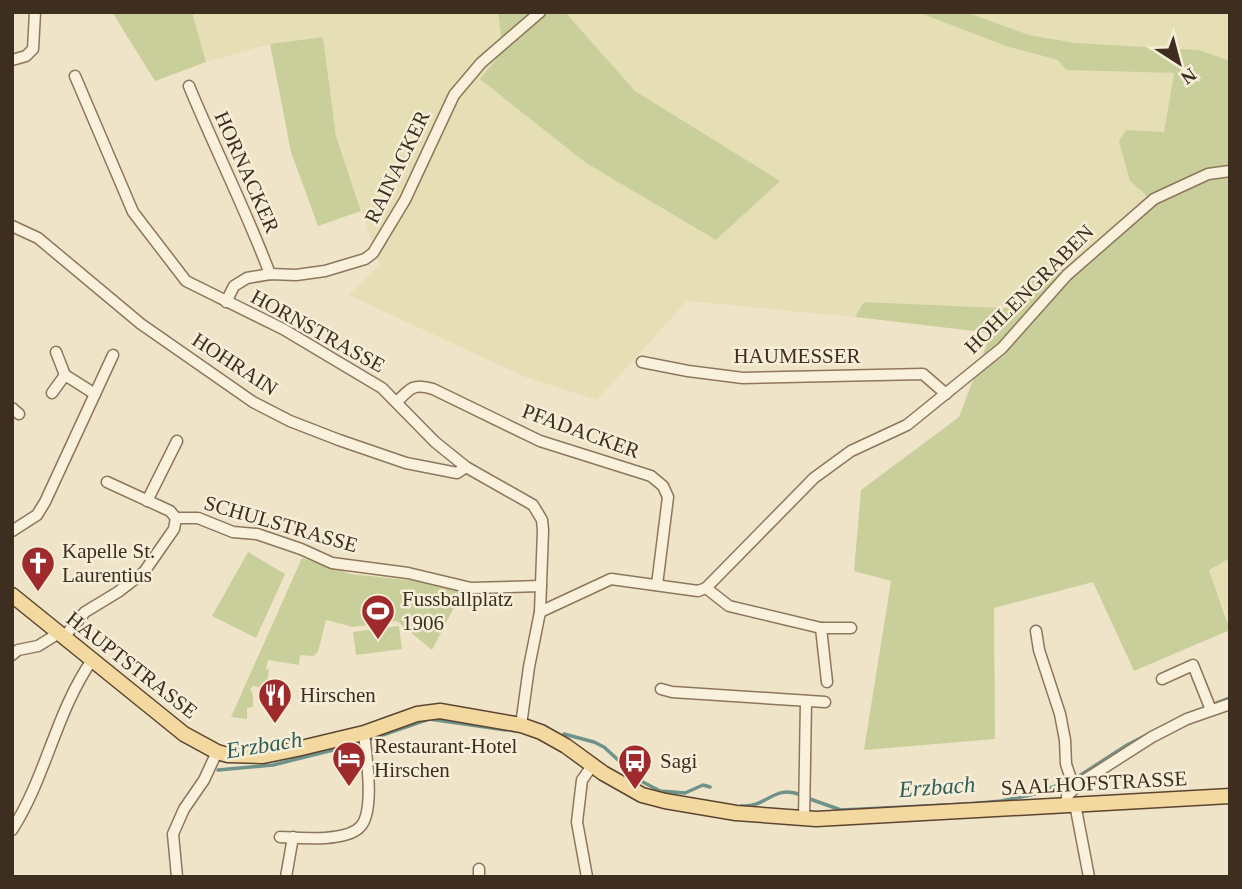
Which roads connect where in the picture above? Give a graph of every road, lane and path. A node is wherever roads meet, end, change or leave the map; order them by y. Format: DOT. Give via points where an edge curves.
graph roads {
  1 [pos="35,12"];
  2 [pos="540,12"];
  3 [pos="12,60"];
  4 [pos="75,76"];
  5 [pos="189,86"];
  6 [pos="1230,172"];
  7 [pos="12,226"];
  8 [pos="270,274"];
  9 [pos="226,302"];
  10 [pos="56,352"];
  11 [pos="113,355"];
  12 [pos="642,362"];
  13 [pos="65,374"];
  14 [pos="52,393"];
  15 [pos="95,394"];
  16 [pos="946,394"];
  17 [pos="397,402"];
  18 [pos="177,441"];
  19 [pos="466,467"];
  20 [pos="107,482"];
  21 [pos="147,501"];
  22 [pos="176,518"];
  23 [pos="12,531"];
  24 [pos="657,585"];
  25 [pos="541,586"];
  26 [pos="706,587"];
  27 [pos="12,595"];
  28 [pos="540,612"];
  29 [pos="821,628"];
  30 [pos="851,628"];
  31 [pos="1036,631"];
  32 [pos="61,635"];
  33 [pos="14,651"];
  34 [pos="92,660"];
  35 [pos="1161,679"];
  36 [pos="827,682"];
  37 [pos="661,689"];
  38 [pos="806,701"];
  39 [pos="825,702"];
  40 [pos="1230,704"];
  41 [pos="1211,710"];
  42 [pos="521,725"];
  43 [pos="364,733"];
  44 [pos="217,752"];
  45 [pos="592,766"];
  46 [pos="1074,788"];
  47 [pos="1230,796"];
  48 [pos="1071,805"];
  49 [pos="804,819"];
  50 [pos="12,830"];
  51 [pos="280,837"];
  52 [pos="293,837"];
  53 [pos="177,877"];
  54 [pos="286,877"];
  55 [pos="587,877"];
  56 [pos="1089,877"];
  1 -- 3 [label="street" via="33,49"];
  2 -- 8 [label="street, RAINACKER" via="481,63 453,95 405,200 373,253 325,271"];
  4 -- 9 [label="street, HORNSTRASSE" via="133,212 186,281"];
  5 -- 8 [label="street, HORNACKER"];
  6 -- 16 [label="street, HOHLENGRABEN" via="1208,174 1154,199 1067,275 1002,348"];
  7 -- 19 [label="street, HOHRAIN" via="38,238 141,324 253,402 290,421 406,463 457,473"];
  8 -- 9 [label="street, RAINACKER" via="234,286"];
  9 -- 17 [label="street, HORNSTRASSE" via="340,361"];
  10 -- 13 [label="street"];
  11 -- 15 [label="street"];
  12 -- 16 [label="street, HAUMESSER" via="743,378 923,374"];
  13 -- 14 [label="street"];
  13 -- 15 [label="street"];
  15 -- 23 [label="street" via="45,502 37,515"];
  16 -- 26 [label="street, HOHLENGRABEN" via="908,425 851,451 814,478"];
  17 -- 19 [label="street, HORNSTRASSE"];
  17 -- 24 [label="street, PFADACKER" via="420,385 433,388 540,441 651,476 668,497"];
  18 -- 21 [label="street"];
  19 -- 25 [label="street, HORNSTRASSE" via="533,505 543,530"];
  20 -- 21 [label="street"];
  21 -- 22 [label="street"];
  22 -- 25 [label="street, SCHULSTRASSE" via="198,518 233,532 257,534 332,563 408,573 471,588"];
  22 -- 32 [label="street" via="174,529 144,572 85,612"];
  24 -- 26 [label="street" via="698,591"];
  24 -- 28 [label="street" via="611,579"];
  25 -- 28 [label="street, HORNSTRASSE"];
  26 -- 29 [label="street" via="729,606"];
  27 -- 32 [label="main road, HAUPTSTRASSE"];
  28 -- 42 [label="street, HORNSTRASSE"];
  29 -- 30 [label="street"];
  29 -- 36 [label="street"];
  31 -- 46 [label="street"];
  32 -- 33 [label="street"];
  32 -- 34 [label="main road, HAUPTSTRASSE"];
  34 -- 44 [label="main road, HAUPTSTRASSE" via="184,734"];
  34 -- 50 [label="street" via="72,693 34,789"];
  35 -- 41 [label="street" via="1193,665"];
  37 -- 38 [label="street"];
  38 -- 39 [label="street"];
  38 -- 49 [label="street"];
  40 -- 41 [label="street"];
  41 -- 46 [label="street" via="1152,737"];
  42 -- 43 [label="main road, HAUPTSTRASSE" via="428,711"];
  42 -- 45 [label="main road, HAUPTSTRASSE" via="552,738"];
  43 -- 44 [label="main road, HAUPTSTRASSE" via="263,755"];
  43 -- 52 [label="street" via="366,818 358,829 339,837"];
  44 -- 53 [label="street" via="173,834"];
  45 -- 49 [label="main road, SAALHOFSTRASSE" via="642,794 665,801 727,813"];
  45 -- 55 [label="street" via="582,780 577,822"];
  46 -- 48 [label="street" via="1067,796"];
  47 -- 48 [label="main road, SAALHOFSTRASSE"];
  48 -- 49 [label="main road, SAALHOFSTRASSE"];
  48 -- 56 [label="street"];
  51 -- 52 [label="street"];
  52 -- 54 [label="street"];
}
